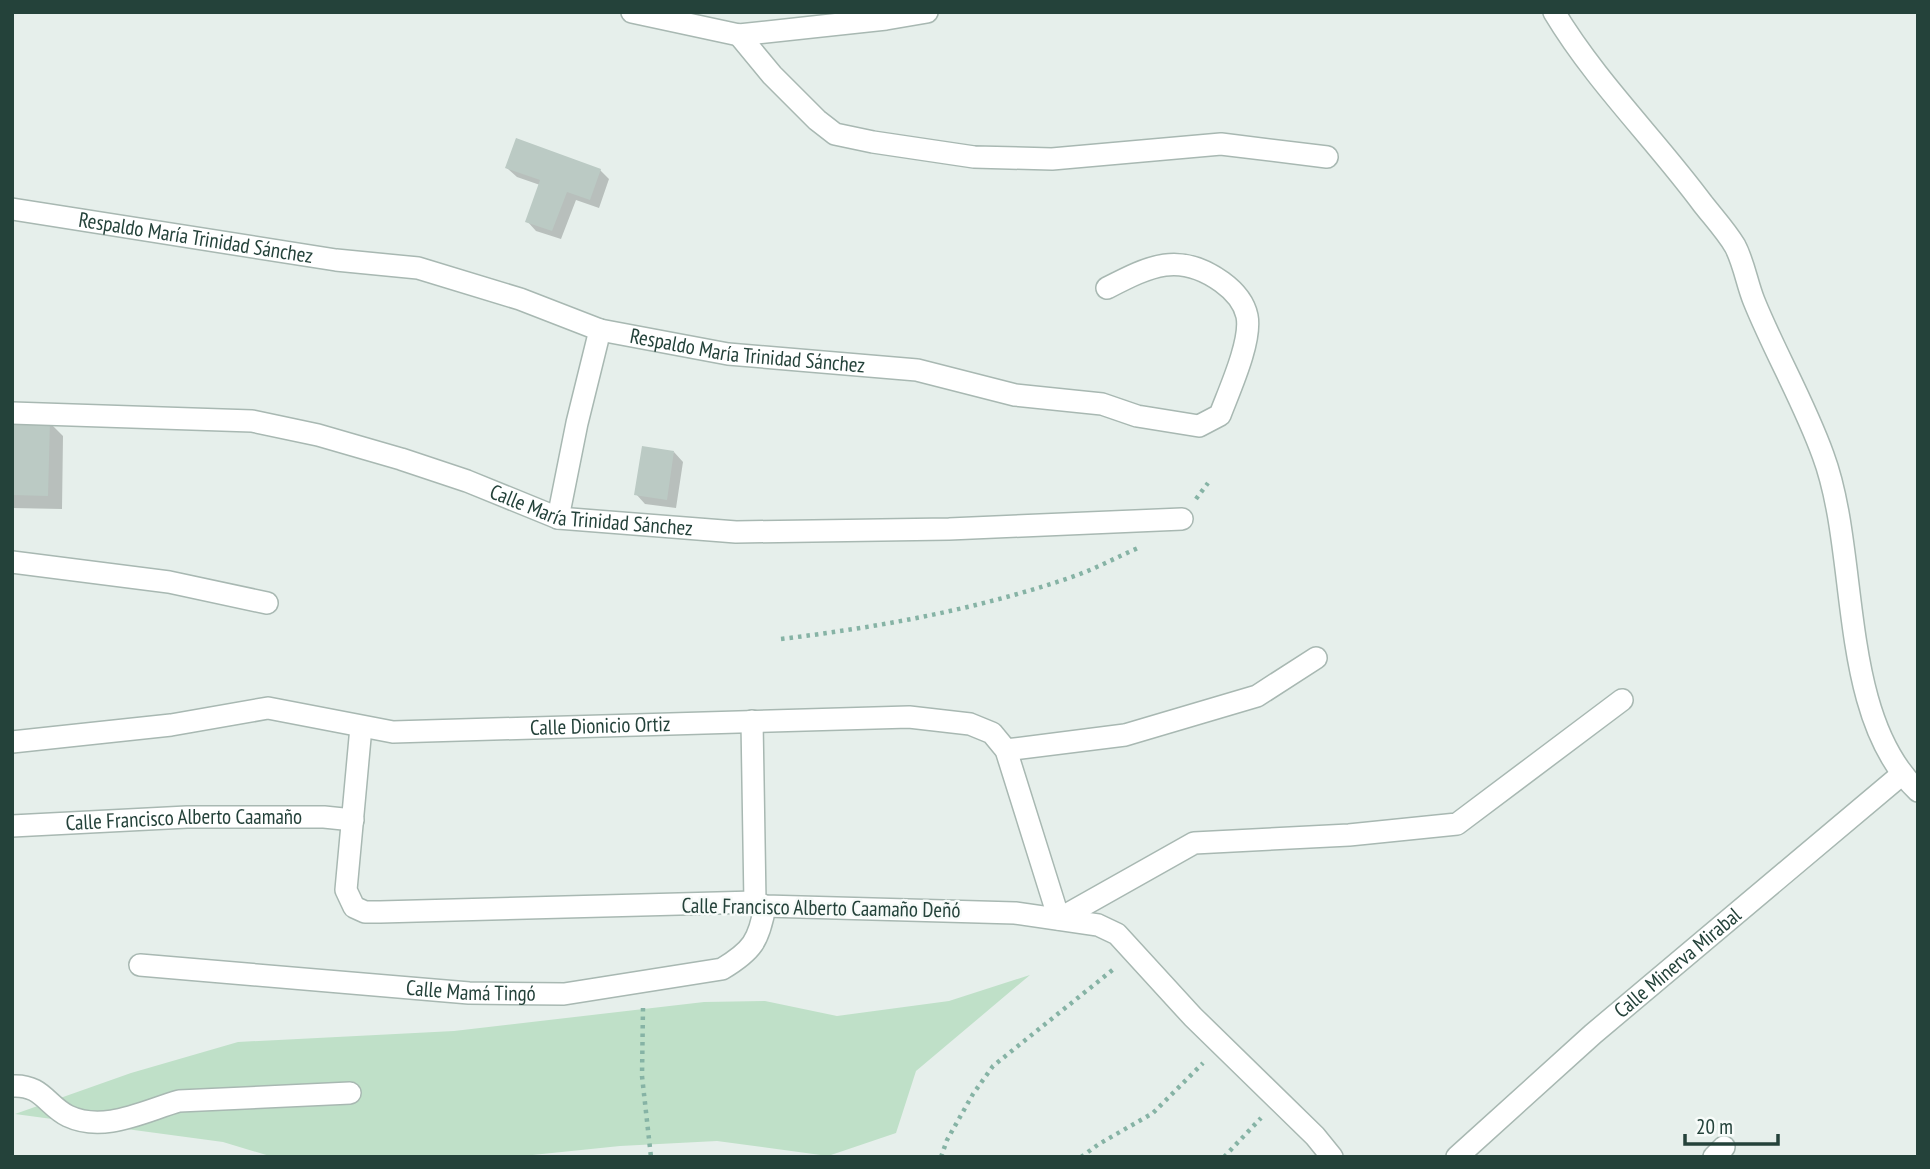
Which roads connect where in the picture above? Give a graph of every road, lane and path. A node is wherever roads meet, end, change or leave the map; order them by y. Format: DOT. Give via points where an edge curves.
graph roads {
  1 [pos="632,12"];
  2 [pos="927,12"];
  3 [pos="1554,12"];
  4 [pos="883,16"];
  5 [pos="740,36"];
  6 [pos="1327,157"];
  7 [pos="12,209"];
  8 [pos="1107,288"];
  9 [pos="600,330"];
  10 [pos="12,413"];
  11 [pos="1208,482"];
  12 [pos="558,518"];
  13 [pos="1182,519"];
  14 [pos="1146,544"];
  15 [pos="12,562"];
  16 [pos="267,603"];
  17 [pos="781,639"];
  18 [pos="1316,658"];
  19 [pos="1622,700"];
  20 [pos="752,721"];
  21 [pos="361,727"];
  22 [pos="12,742"];
  23 [pos="1006,750"];
  24 [pos="1901,775"];
  25 [pos="1918,791"];
  26 [pos="353,820"];
  27 [pos="12,826"];
  28 [pos="760,904"];
  29 [pos="1059,919"];
  30 [pos="1134,953"];
  31 [pos="140,965"];
  32 [pos="652,982"];
  33 [pos="1221,1045"];
  34 [pos="12,1086"];
  35 [pos="350,1093"];
  36 [pos="1279,1100"];
  37 [pos="651,1157"];
  38 [pos="941,1157"];
  39 [pos="1082,1157"];
  40 [pos="1224,1157"];
  41 [pos="1332,1157"];
  42 [pos="1457,1157"];
  1 -- 5 [label="street"];
  2 -- 4 [label="street"];
  3 -- 24 [label="street" via="1574,46 1735,247 1754,301 1824,456 1836,503 1862,676 1876,724"];
  4 -- 5 [label="street"];
  5 -- 6 [label="street" via="772,75 835,134 974,157 1052,159 1221,144"];
  7 -- 9 [label="street, Respaldo María Trinidad Sánchez" via="335,260 418,268 520,299"];
  8 -- 9 [label="street, Respaldo María Trinidad Sánchez" via="1140,271 1182,263 1208,272 1235,292 1247,316 1244,348 1220,415 1199,426 1102,404 1016,395 917,370 728,354"];
  9 -- 12 [label="street"];
  10 -- 12 [label="street, Calle María Trinidad Sánchez" via="252,421 401,459"];
  11 -- 13 [label="path"];
  12 -- 13 [label="street, Calle María Trinidad Sánchez" via="736,533"];
  14 -- 17 [label="path" via="1071,577 954,612 868,629"];
  15 -- 16 [label="street" via="169,582"];
  18 -- 23 [label="street" via="1256,696 1164,724 1125,735"];
  19 -- 29 [label="street" via="1457,824 1194,843"];
  20 -- 21 [label="street, Calle Dionicio Ortiz" via="393,732"];
  20 -- 23 [label="street, Calle Dionicio Ortiz" via="909,717 970,724 992,733"];
  20 -- 28 [label="street, Calle Mamá Tingó"];
  21 -- 22 [label="street, Calle Dionicio Ortiz" via="268,708 171,725"];
  21 -- 26 [label="street, Calle Francisco Alberto Caamaño Deñó"];
  23 -- 29 [label="street"];
  24 -- 25 [label="street"];
  24 -- 42 [label="street, Calle Minerva Mirabal" via="1593,1034"];
  26 -- 27 [label="street, Calle Francisco Alberto Caamaño" via="187,817"];
  26 -- 28 [label="street, Calle Francisco Alberto Caamaño Deñó" via="346,890 354,908 365,912"];
  28 -- 29 [label="street, Calle Francisco Alberto Caamaño Deñó" via="1015,913"];
  28 -- 32 [label="street, Calle Mamá Tingó" via="761,930 742,957 722,969"];
  29 -- 30 [label="street, Calle Francisco Alberto Caamaño Deñó" via="1098,925 1116,934"];
  30 -- 33 [label="street, Calle Francisco Alberto Caamaño Deñó"];
  30 -- 38 [label="path" via="993,1066"];
  31 -- 32 [label="street, Calle Mamá Tingó" via="469,993 564,993"];
  32 -- 37 [label="path" via="642,1013 642,1076"];
  33 -- 36 [label="street, Calle Francisco Alberto Caamaño Deñó"];
  33 -- 39 [label="path" via="1153,1113"];
  34 -- 35 [label="street" via="23,1085 45,1096 67,1116 95,1123 134,1117 179,1101"];
  36 -- 40 [label="path"];
  36 -- 41 [label="street, Calle Francisco Alberto Caamaño Deñó"];
}
